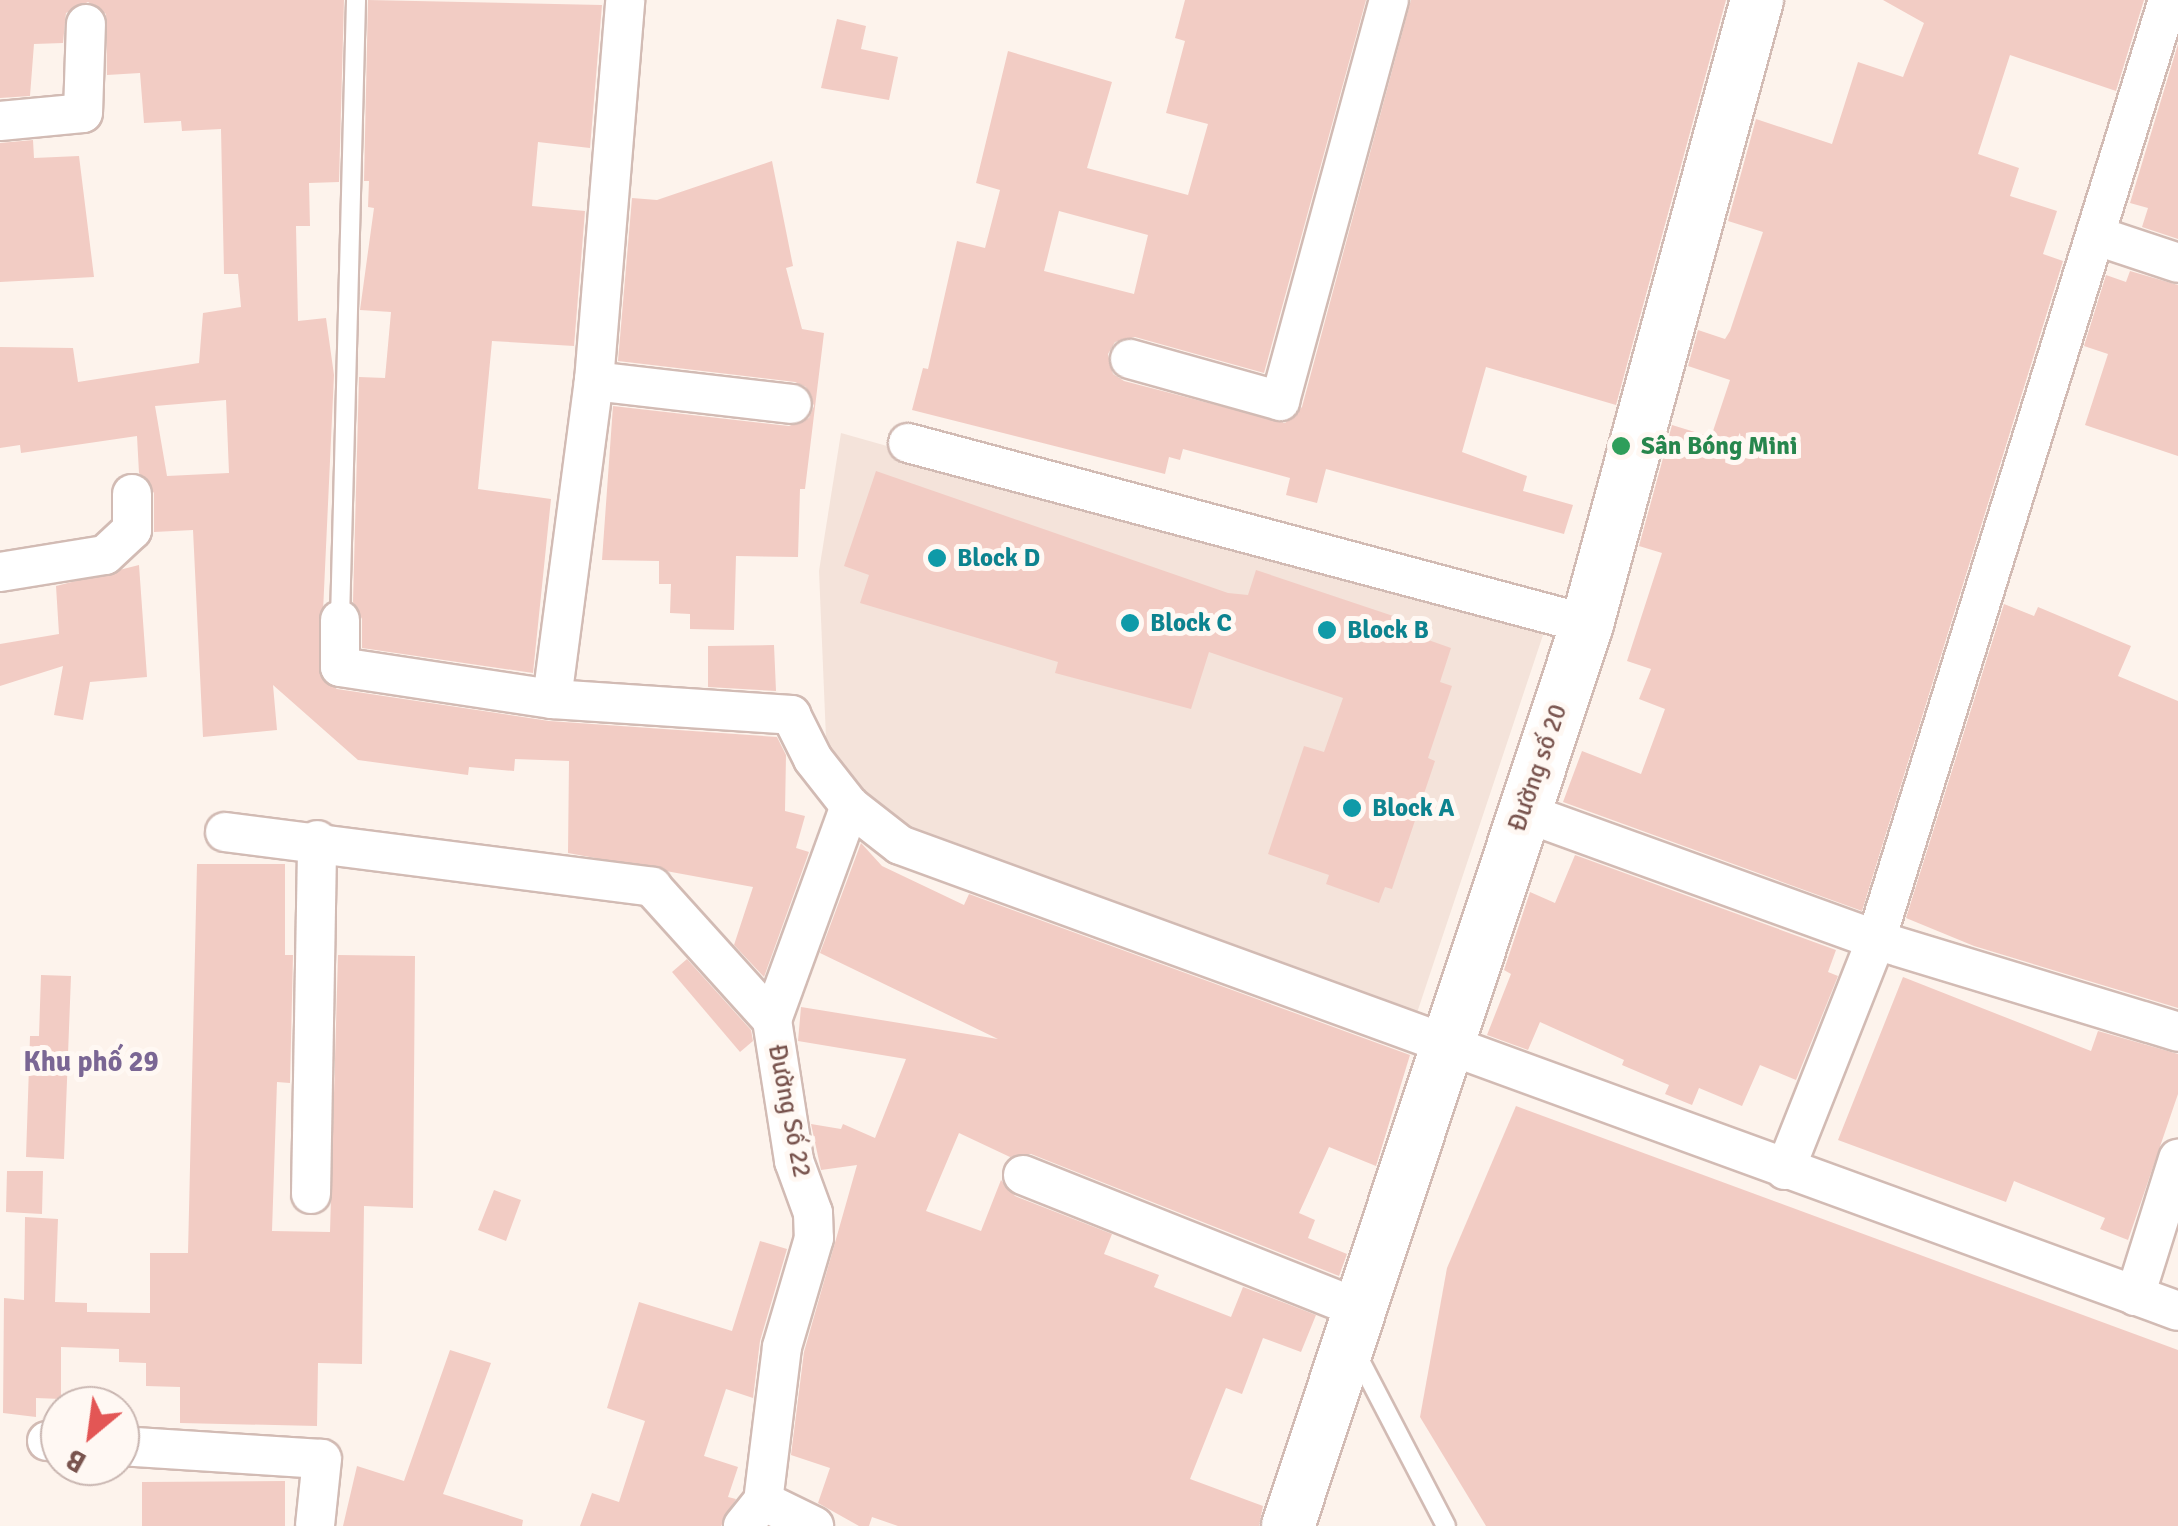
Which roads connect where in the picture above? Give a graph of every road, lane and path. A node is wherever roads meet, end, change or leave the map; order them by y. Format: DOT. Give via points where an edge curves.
graph roads {
  1 [pos="356,0"];
  2 [pos="625,0"];
  3 [pos="1389,0"];
  4 [pos="1757,0"];
  5 [pos="2168,0"];
  6 [pos="86,24"];
  7 [pos="0,121"];
  8 [pos="2097,236"];
  9 [pos="2178,263"];
  10 [pos="1130,358"];
  11 [pos="594,381"];
  12 [pos="792,404"];
  13 [pos="908,443"];
  14 [pos="132,494"];
  15 [pos="1,570"];
  16 [pos="340,620"];
  17 [pos="1586,624"];
  18 [pos="552,699"];
  19 [pos="850,806"];
  20 [pos="1522,812"];
  21 [pos="224,832"];
  22 [pos="317,840"];
  23 [pos="1876,940"];
  24 [pos="772,1020"];
  25 [pos="2178,1032"];
  26 [pos="1444,1040"];
  27 [pos="2178,1159"];
  28 [pos="1785,1170"];
  29 [pos="1023,1175"];
  30 [pos="311,1194"];
  31 [pos="2135,1296"];
  32 [pos="2178,1311"];
  33 [pos="1353,1323"];
  34 [pos="140,1447"];
  35 [pos="753,1513"];
  36 [pos="314,1526"];
  37 [pos="814,1526"];
  38 [pos="1288,1526"];
  39 [pos="1446,1526"];
  1 -- 16 [label="lane"];
  2 -- 11 [label="street"];
  3 -- 10 [label="street" via="1280,400"];
  4 -- 17 [label="street, Đường số 20"];
  5 -- 8 [label="street"];
  6 -- 7 [label="street" via="83,114"];
  8 -- 9 [label="street"];
  8 -- 23 [label="street"];
  11 -- 12 [label="street"];
  11 -- 18 [label="street"];
  13 -- 17 [label="street"];
  14 -- 15 [label="street" via="132,530 106,555"];
  16 -- 18 [label="street" via="340,667"];
  17 -- 20 [label="street, Đường số 20"];
  18 -- 19 [label="street" via="791,715 813,759"];
  19 -- 24 [label="street"];
  19 -- 26 [label="street" via="900,846"];
  20 -- 23 [label="street"];
  20 -- 26 [label="street, Đường số 20"];
  21 -- 22 [label="street, Đường Số 22"];
  22 -- 24 [label="street, Đường Số 22" via="652,888"];
  22 -- 30 [label="street"];
  23 -- 25 [label="street"];
  23 -- 28 [label="street"];
  24 -- 35 [label="street, Đường Số 22" via="794,1161 813,1212 814,1238 782,1347"];
  26 -- 28 [label="street"];
  26 -- 33 [label="street, Đường số 20"];
  27 -- 31 [label="street"];
  28 -- 31 [label="street"];
  29 -- 33 [label="street"];
  31 -- 32 [label="street"];
  33 -- 38 [label="street, Đường số 20"];
  33 -- 39 [label="lane"];
  34 -- 36 [label="street" via="322,1459"];
  35 -- 37 [label="street"];
}
